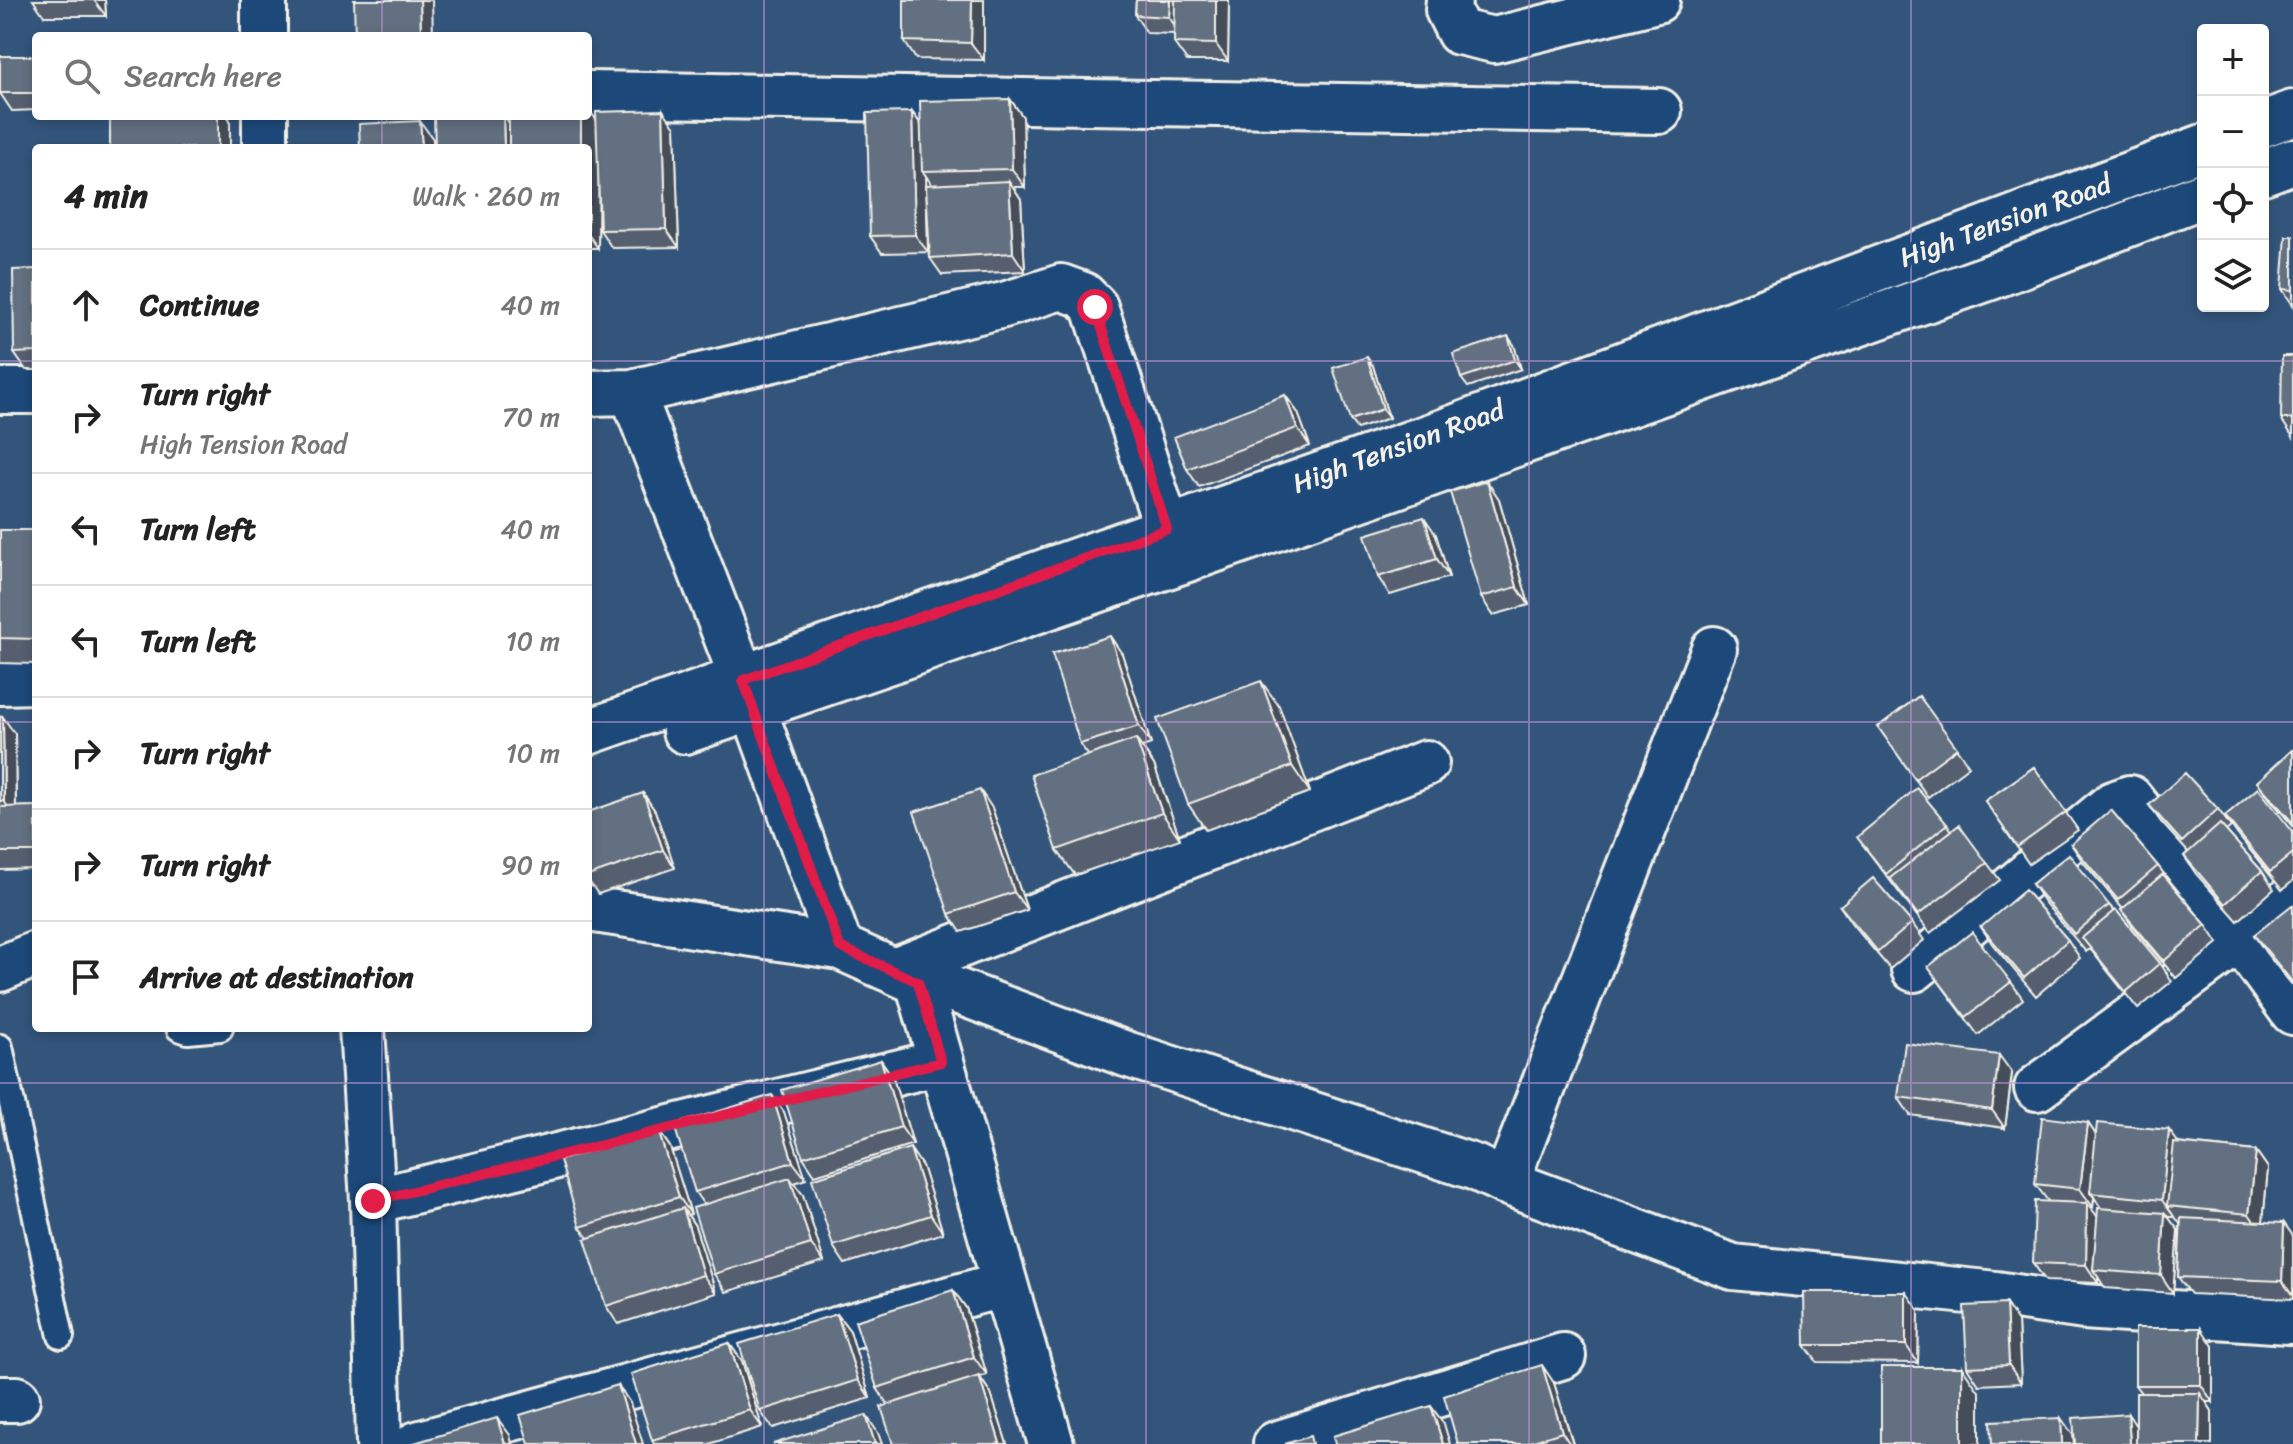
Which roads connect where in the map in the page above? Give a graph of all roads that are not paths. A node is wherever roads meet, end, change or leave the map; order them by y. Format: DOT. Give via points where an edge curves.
graph roads {
  1 [pos="264,0"];
  2 [pos="1449,0"];
  3 [pos="1657,0"];
  4 [pos="264,32"];
  5 [pos="592,94"];
  6 [pos="1659,111"];
  7 [pos="2293,113"];
  8 [pos="265,120"];
  9 [pos="2269,122"];
  10 [pos="265,144"];
  11 [pos="2197,149"];
  12 [pos="2293,161"];
  13 [pos="2269,170"];
  14 [pos="2197,197"];
  15 [pos="0,391"];
  16 [pos="32,391"];
  17 [pos="632,392"];
  18 [pos="592,393"];
  19 [pos="1167,529"];
  20 [pos="1714,649"];
  21 [pos="32,681"];
  22 [pos="0,682"];
  23 [pos="747,694"];
  24 [pos="592,731"];
  25 [pos="592,760"];
  26 [pos="1426,763"];
  27 [pos="2293,897"];
  28 [pos="592,910"];
  29 [pos="2240,939"];
  30 [pos="840,947"];
  31 [pos="32,956"];
  32 [pos="0,969"];
  33 [pos="1914,969"];
  34 [pos="906,976"];
  35 [pos="2293,1012"];
  36 [pos="362,1032"];
  37 [pos="0,1047"];
  38 [pos="941,1062"];
  39 [pos="2037,1088"];
  40 [pos="1506,1182"];
  41 [pos="373,1201"];
  42 [pos="1005,1284"];
  43 [pos="2293,1318"];
  44 [pos="61,1336"];
  45 [pos="1563,1356"];
  46 [pos="379,1444"];
  47 [pos="417,1444"];
  48 [pos="1051,1444"];
  49 [pos="1276,1444"];
  1 -- 4 [label="street"];
  2 -- 3 [label="street" via="1459,32 1494,40"];
  5 -- 6 [label="street"];
  7 -- 9 [label="street"];
  8 -- 10 [label="street"];
  11 -- 19 [label="street, High Tension Road" via="1440,433"];
  12 -- 13 [label="street"];
  14 -- 23 [label="street, High Tension Road" via="1991,277 1205,553"];
  15 -- 16 [label="street"];
  17 -- 18 [label="street"];
  17 -- 19 [label="street" via="1061,287 1083,295 1095,307"];
  17 -- 23 [label="street"];
  19 -- 23 [label="street, High Tension Road"];
  20 -- 40 [label="street"];
  21 -- 22 [label="street"];
  23 -- 24 [label="street, High Tension Road"];
  23 -- 25 [label="street, High Tension Road"];
  23 -- 30 [label="street"];
  26 -- 34 [label="street"];
  27 -- 29 [label="street"];
  28 -- 30 [label="street"];
  29 -- 33 [label="street" via="2130,798 2113,804"];
  29 -- 35 [label="street"];
  29 -- 39 [label="street"];
  30 -- 34 [label="street"];
  31 -- 32 [label="street"];
  34 -- 38 [label="street"];
  34 -- 40 [label="street"];
  36 -- 41 [label="street"];
  37 -- 44 [label="lane"];
  38 -- 41 [label="street"];
  38 -- 42 [label="street"];
  40 -- 43 [label="street" via="1733,1267 2084,1307"];
  41 -- 46 [label="street"];
  42 -- 47 [label="street"];
  42 -- 48 [label="street"];
  45 -- 49 [label="street"];
}
